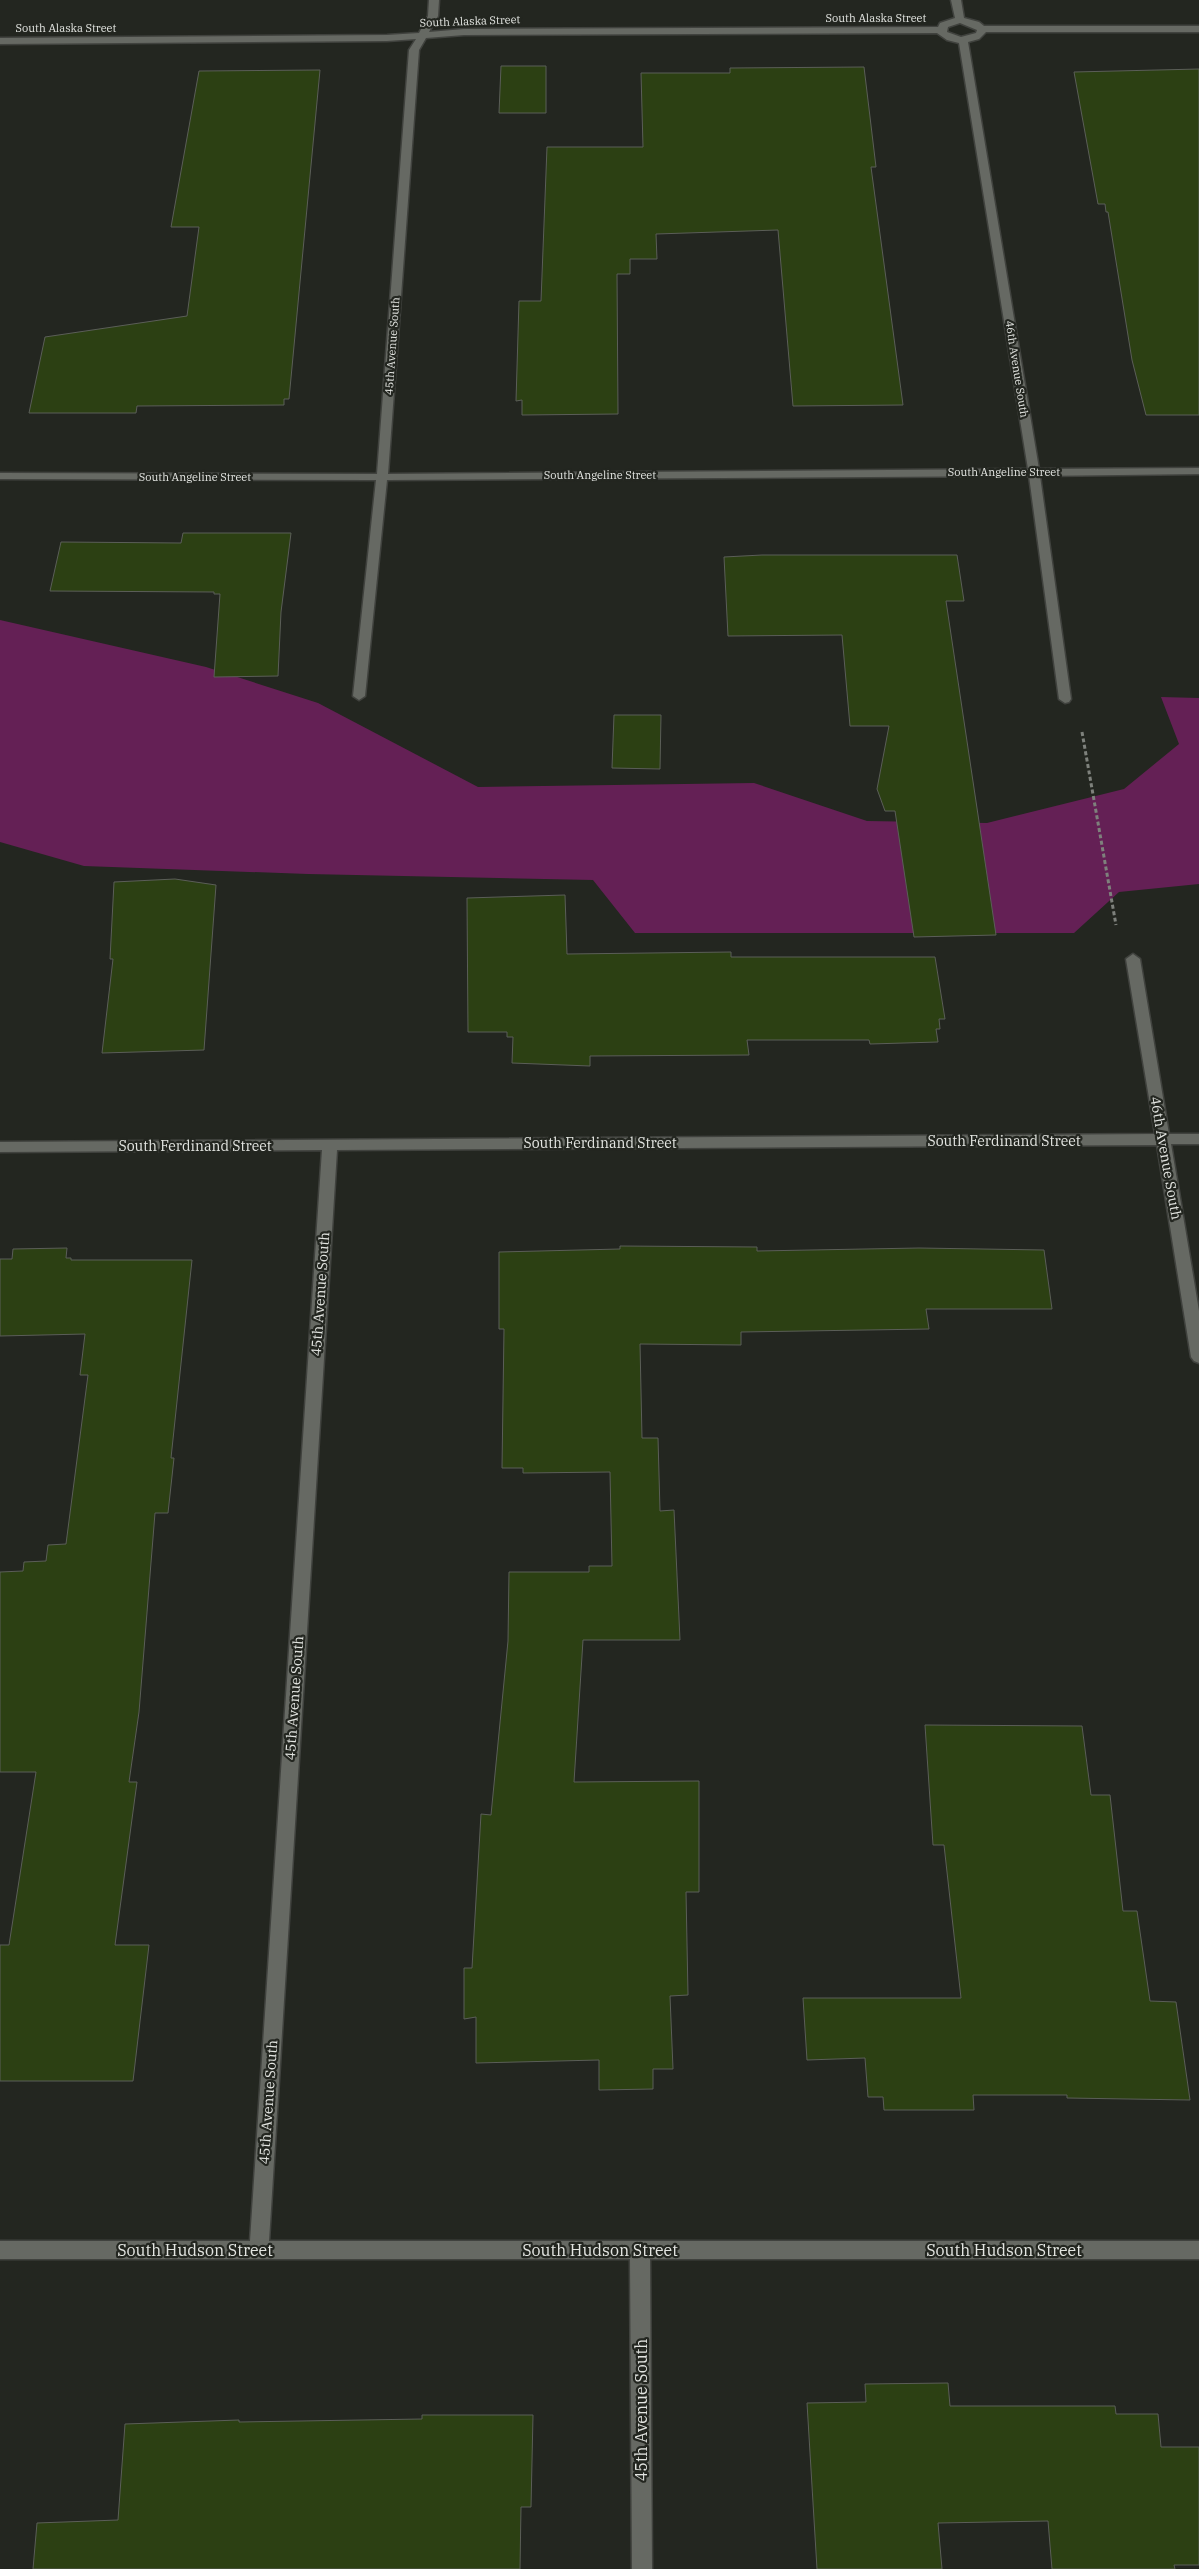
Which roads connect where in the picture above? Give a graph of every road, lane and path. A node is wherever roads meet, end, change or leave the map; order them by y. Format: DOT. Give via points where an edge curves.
graph roads {
  1 [pos="434,0"];
  2 [pos="956,0"];
  3 [pos="960,20"];
  4 [pos="982,29"];
  5 [pos="1199,29"];
  6 [pos="942,30"];
  7 [pos="422,35"];
  8 [pos="964,40"];
  9 [pos="0,41"];
  10 [pos="1199,471"];
  11 [pos="1034,472"];
  12 [pos="0,476"];
  13 [pos="382,477"];
  14 [pos="359,696"];
  15 [pos="1065,698"];
  16 [pos="1082,730"];
  17 [pos="1116,924"];
  18 [pos="1132,959"];
  19 [pos="1199,1139"];
  20 [pos="1164,1140"];
  21 [pos="330,1145"];
  22 [pos="0,1147"];
  23 [pos="1199,1358"];
  24 [pos="0,2250"];
  25 [pos="259,2250"];
  26 [pos="640,2250"];
  27 [pos="1199,2250"];
  28 [pos="642,2569"];
  1 -- 7 [label="street, 45th Avenue South" via="433,16"];
  2 -- 3 [label="street"];
  3 -- 4 [label="street"];
  3 -- 6 [label="street" via="946,23"];
  4 -- 5 [label="street"];
  4 -- 8 [label="street" via="978,37"];
  6 -- 7 [label="street, South Alaska Street" via="464,32"];
  6 -- 8 [label="street" via="949,38"];
  7 -- 9 [label="street, South Alaska Street" via="387,38"];
  7 -- 13 [label="street, 45th Avenue South" via="414,50"];
  8 -- 11 [label="street, 46th Avenue South"];
  10 -- 11 [label="street, South Angeline Street"];
  11 -- 13 [label="street, South Angeline Street"];
  11 -- 15 [label="street, 46th Avenue South"];
  12 -- 13 [label="street, South Angeline Street"];
  13 -- 14 [label="street, 45th Avenue South"];
  16 -- 17 [label="path"];
  18 -- 20 [label="street, 46th Avenue South"];
  19 -- 20 [label="street, South Ferdinand Street"];
  20 -- 21 [label="street, South Ferdinand Street"];
  20 -- 23 [label="street, 46th Avenue South"];
  21 -- 22 [label="street, South Ferdinand Street"];
  21 -- 25 [label="street, 45th Avenue South"];
  24 -- 25 [label="street, South Hudson Street"];
  25 -- 26 [label="street, South Hudson Street"];
  26 -- 27 [label="street, South Hudson Street"];
  26 -- 28 [label="street, 45th Avenue South"];
}
